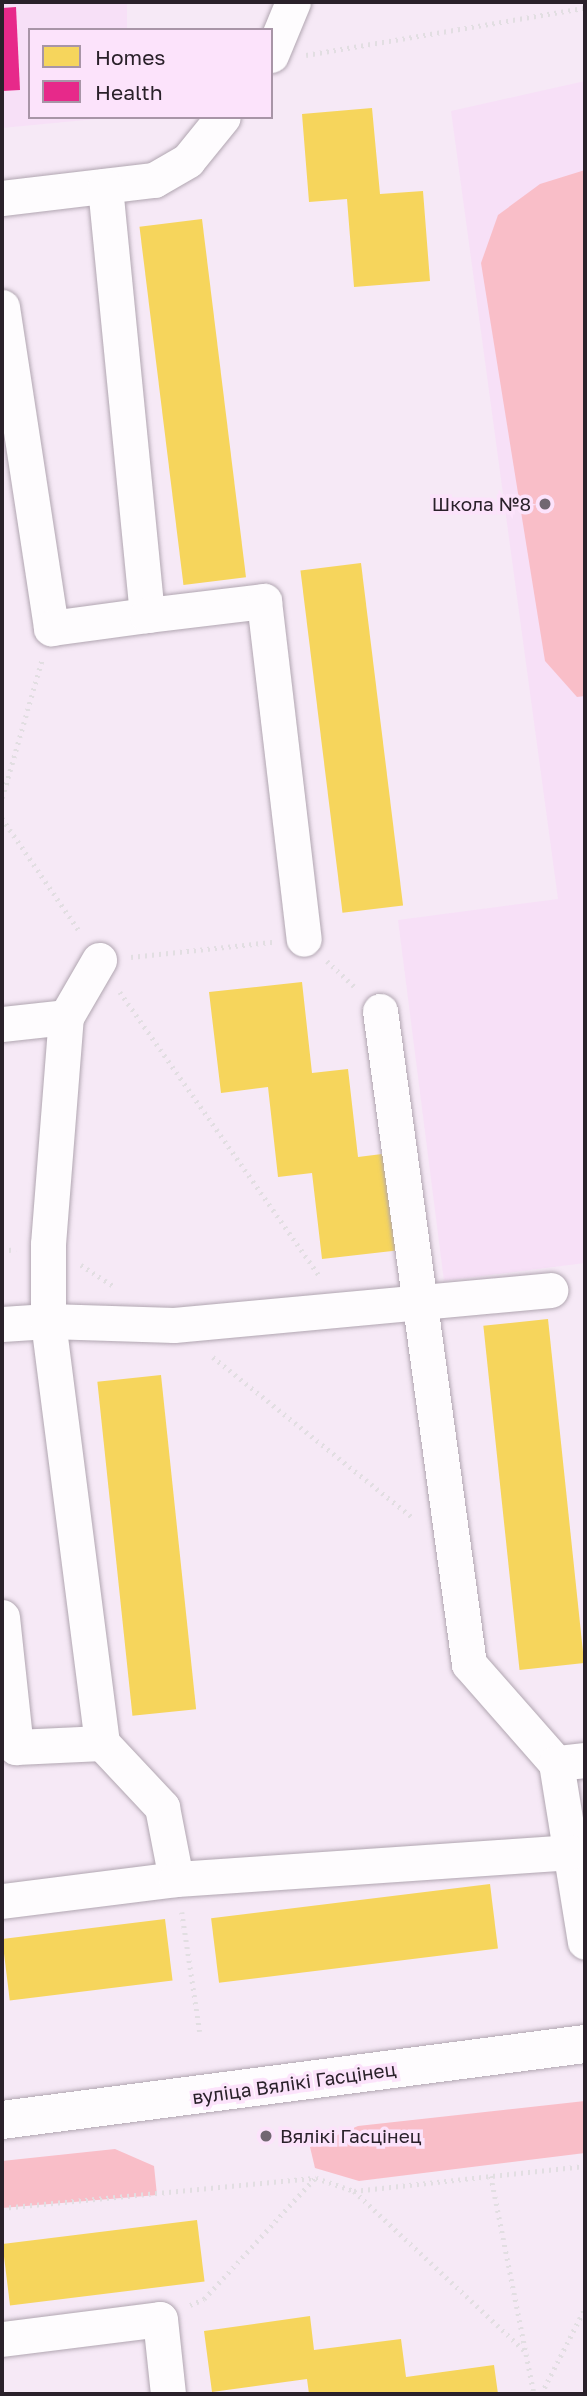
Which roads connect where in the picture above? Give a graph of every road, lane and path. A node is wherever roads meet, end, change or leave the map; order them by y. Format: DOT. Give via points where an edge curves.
graph roads {
  1 [pos="293,2"];
  2 [pos="585,8"];
  3 [pos="285,56"];
  4 [pos="221,119"];
  5 [pos="105,186"];
  6 [pos="2,198"];
  7 [pos="2,307"];
  8 [pos="147,615"];
  9 [pos="51,628"];
  10 [pos="2,798"];
  11 [pos="2,818"];
  12 [pos="304,939"];
  13 [pos="99,960"];
  14 [pos="380,1011"];
  15 [pos="66,1017"];
  16 [pos="2,1024"];
  17 [pos="48,1244"];
  18 [pos="2,1251"];
  19 [pos="117,1289"];
  20 [pos="550,1290"];
  21 [pos="421,1304"];
  22 [pos="345,1312"];
  23 [pos="48,1321"];
  24 [pos="2,1324"];
  25 [pos="174,1325"];
  26 [pos="452,1550"];
  27 [pos="2,1617"];
  28 [pos="102,1743"];
  29 [pos="571,1762"];
  30 [pos="569,1852"];
  31 [pos="176,1879"];
  32 [pos="2,1901"];
  33 [pos="585,1942"];
  34 [pos="200,2032"];
  35 [pos="585,2044"];
  36 [pos="2,2120"];
  37 [pos="585,2166"];
  38 [pos="491,2176"];
  39 [pos="316,2178"];
  40 [pos="354,2191"];
  41 [pos="2,2208"];
  42 [pos="585,2308"];
  43 [pos="160,2319"];
  44 [pos="2,2339"];
  45 [pos="528,2354"];
  46 [pos="168,2394"];
  47 [pos="534,2394"];
  48 [pos="541,2394"];
  1 -- 3 [label="lane"];
  2 -- 3 [label="path"];
  4 -- 5 [label="lane" via="173,172 154,180"];
  5 -- 6 [label="lane"];
  5 -- 8 [label="lane"];
  7 -- 9 [label="lane"];
  8 -- 9 [label="lane"];
  8 -- 12 [label="lane" via="264,601"];
  9 -- 10 [label="path"];
  11 -- 13 [label="path"];
  12 -- 13 [label="path"];
  12 -- 14 [label="path"];
  13 -- 15 [label="lane"];
  13 -- 22 [label="path"];
  14 -- 21 [label="lane"];
  15 -- 16 [label="lane"];
  15 -- 17 [label="lane"];
  17 -- 18 [label="path"];
  17 -- 19 [label="path"];
  17 -- 23 [label="lane"];
  20 -- 21 [label="lane"];
  21 -- 22 [label="lane"];
  21 -- 26 [label="lane"];
  22 -- 25 [label="lane"];
  23 -- 24 [label="lane"];
  23 -- 25 [label="lane"];
  23 -- 28 [label="lane"];
  25 -- 26 [label="path"];
  26 -- 29 [label="lane" via="469,1664"];
  27 -- 28 [label="lane" via="16,1747"];
  28 -- 31 [label="lane" via="162,1807"];
  29 -- 30 [label="lane"];
  30 -- 31 [label="lane"];
  30 -- 33 [label="lane"];
  31 -- 32 [label="lane"];
  31 -- 34 [label="path"];
  35 -- 36 [label="main road, вуліца Вялікі Гасцінец"];
  37 -- 38 [label="path"];
  38 -- 40 [label="path"];
  38 -- 45 [label="path"];
  39 -- 40 [label="path"];
  39 -- 41 [label="path"];
  39 -- 43 [label="path" via="204,2299"];
  40 -- 45 [label="path"];
  42 -- 48 [label="path"];
  43 -- 44 [label="lane"];
  43 -- 46 [label="lane"];
  45 -- 47 [label="path"];
}
